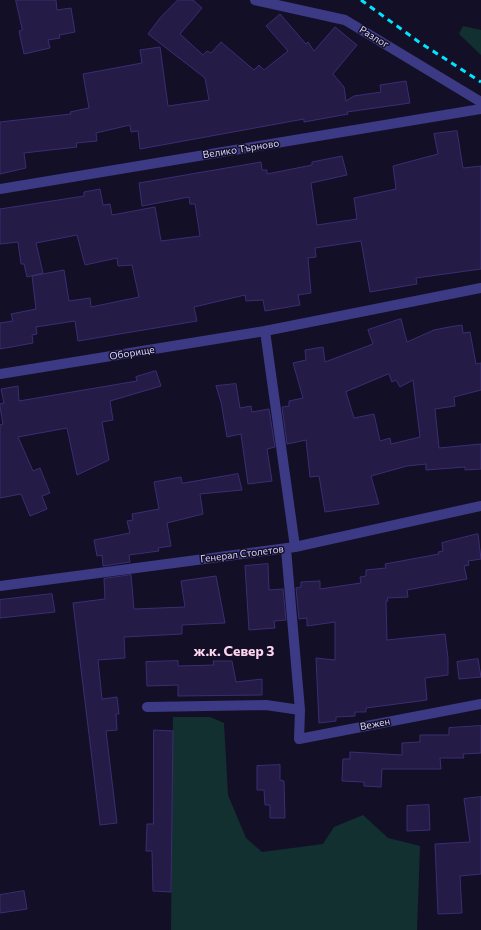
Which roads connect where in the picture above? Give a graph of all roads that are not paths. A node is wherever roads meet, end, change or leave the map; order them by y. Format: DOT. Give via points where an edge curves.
graph roads {
  1 [pos="255,0"];
  2 [pos="481,102"];
  3 [pos="481,109"];
  4 [pos="0,189"];
  5 [pos="481,288"];
  6 [pos="265,331"];
  7 [pos="0,374"];
  8 [pos="481,506"];
  9 [pos="290,548"];
  10 [pos="0,586"];
  11 [pos="481,704"];
  12 [pos="147,707"];
  13 [pos="300,710"];
  1 -- 2 [label="street, Разлог" via="345,20"];
  3 -- 4 [label="street, Велико Търново"];
  5 -- 6 [label="street, Оборище"];
  6 -- 7 [label="street, Оборище"];
  6 -- 9 [label="street"];
  8 -- 9 [label="street, Генерал Столетов"];
  9 -- 10 [label="street, Генерал Столетов"];
  9 -- 13 [label="street, Вежен"];
  11 -- 13 [label="street, Вежен" via="298,740"];
  12 -- 13 [label="street" via="266,706"];
}
